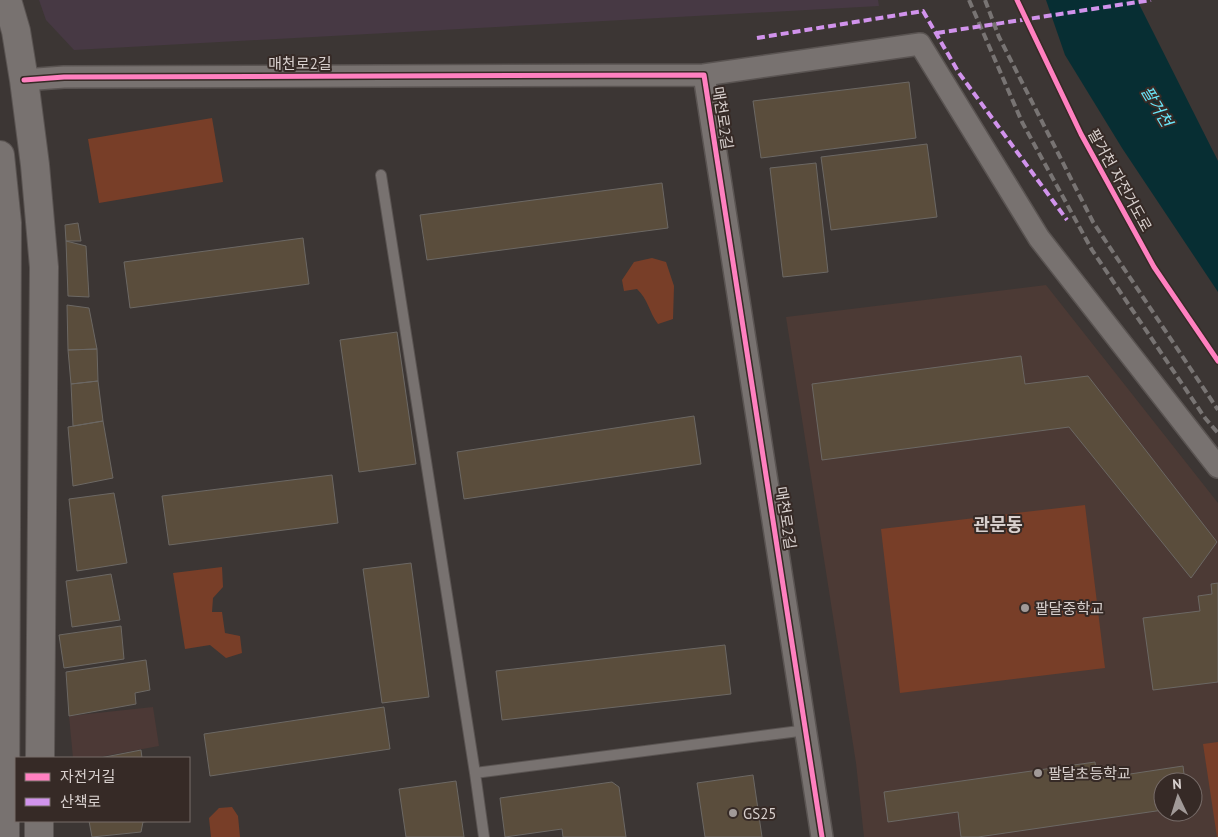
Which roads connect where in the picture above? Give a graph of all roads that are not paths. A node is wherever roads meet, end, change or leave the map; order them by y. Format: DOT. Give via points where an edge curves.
graph roads {
  1 [pos="7,0"];
  2 [pos="704,75"];
  3 [pos="24,80"];
  4 [pos="0,155"];
  5 [pos="381,175"];
  6 [pos="1218,467"];
  7 [pos="807,730"];
  8 [pos="40,757"];
  9 [pos="475,772"];
  10 [pos="39,822"];
  11 [pos="5,837"];
  12 [pos="39,837"];
  13 [pos="484,837"];
  14 [pos="822,837"];
  1 -- 3 [label="main road" via="16,30"];
  2 -- 3 [label="street, 매천로2길" via="64,76"];
  2 -- 6 [label="street" via="920,44 1039,238"];
  2 -- 7 [label="street, 매천로2길"];
  3 -- 8 [label="main road" via="44,267"];
  4 -- 11 [label="main road" via="7,222"];
  5 -- 9 [label="lane"];
  7 -- 9 [label="lane"];
  7 -- 14 [label="street, 매천로2길"];
  9 -- 13 [label="lane"];
  10 -- 12 [label="main road"];
}
